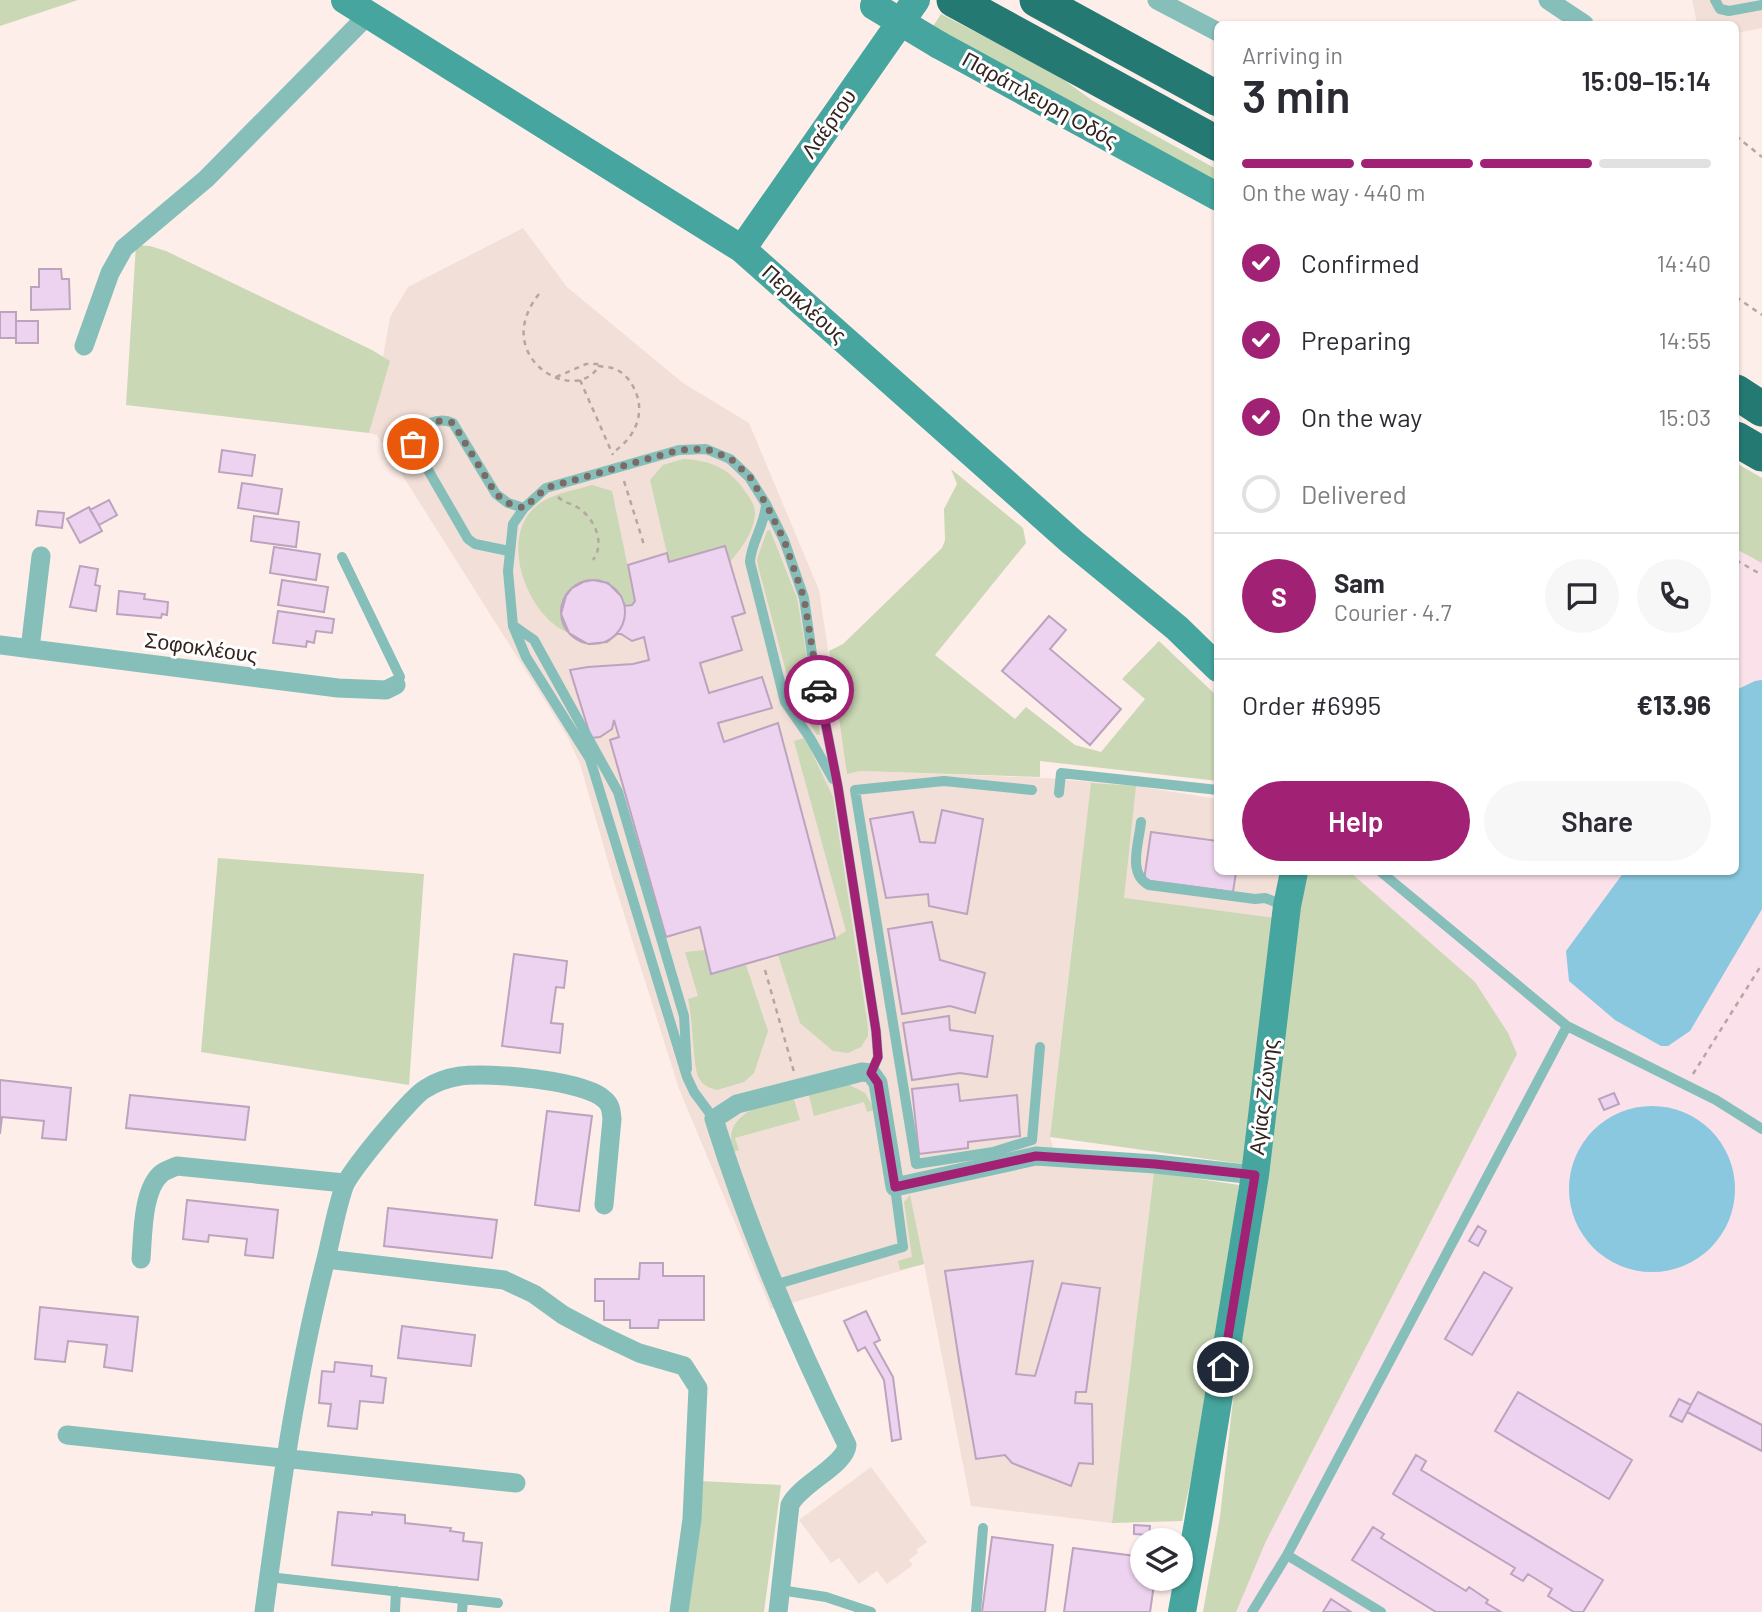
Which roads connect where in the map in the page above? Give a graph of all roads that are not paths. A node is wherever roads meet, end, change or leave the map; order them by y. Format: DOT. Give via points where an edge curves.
graph roads {
  1 [pos="345,0"];
  2 [pos="916,0"];
  3 [pos="954,0"];
  4 [pos="1037,0"];
  5 [pos="1157,0"];
  6 [pos="1548,0"];
  7 [pos="1715,0"];
  8 [pos="869,3"];
  9 [pos="1762,5"];
  10 [pos="369,14"];
  11 [pos="1580,21"];
  12 [pos="1214,30"];
  13 [pos="1214,97"];
  14 [pos="1214,142"];
  15 [pos="1214,195"];
  16 [pos="742,249"];
  17 [pos="84,346"];
  18 [pos="1739,394"];
  19 [pos="1762,409"];
  20 [pos="1739,441"];
  21 [pos="1762,454"];
  22 [pos="766,504"];
  23 [pos="524,508"];
  24 [pos="509,551"];
  25 [pos="41,556"];
  26 [pos="342,557"];
  27 [pos="513,626"];
  28 [pos="0,645"];
  29 [pos="30,649"];
  30 [pos="1214,664"];
  31 [pos="396,685"];
  32 [pos="838,787"];
  33 [pos="1032,790"];
  34 [pos="1214,790"];
  35 [pos="1059,793"];
  36 [pos="1141,822"];
  37 [pos="1293,875"];
  38 [pos="1385,875"];
  39 [pos="1287,906"];
  40 [pos="1567,1026"];
  41 [pos="1040,1047"];
  42 [pos="871,1073"];
  43 [pos="687,1077"];
  44 [pos="714,1119"];
  45 [pos="1762,1129"];
  46 [pos="1255,1175"];
  47 [pos="344,1183"];
  48 [pos="895,1187"];
  49 [pos="604,1205"];
  50 [pos="141,1259"];
  51 [pos="326,1259"];
  52 [pos="774,1285"];
  53 [pos="67,1435"];
  54 [pos="285,1457"];
  55 [pos="516,1483"];
  56 [pos="983,1528"];
  57 [pos="1287,1555"];
  58 [pos="269,1577"];
  59 [pos="780,1590"];
  60 [pos="396,1591"];
  61 [pos="463,1599"];
  62 [pos="498,1603"];
  63 [pos="264,1612"];
  64 [pos="395,1612"];
  65 [pos="462,1612"];
  66 [pos="679,1612"];
  67 [pos="778,1612"];
  68 [pos="871,1612"];
  69 [pos="976,1612"];
  70 [pos="1182,1612"];
  71 [pos="1252,1612"];
  72 [pos="1381,1612"];
  1 -- 10 [label="street, Περικλέους"];
  2 -- 16 [label="street, Λαέρτου"];
  3 -- 14 [label="highway"];
  4 -- 13 [label="highway"];
  5 -- 12 [label="street"];
  6 -- 11 [label="street"];
  7 -- 9 [label="lane" via="1720,9 1729,11"];
  8 -- 15 [label="street, Παράπλευρη Οδός, bridge" via="939,46"];
  10 -- 16 [label="street, Περικλέους"];
  10 -- 17 [label="street" via="206,179 124,248 110,272"];
  16 -- 30 [label="street, Περικλέους"];
  18 -- 19 [label="highway"];
  20 -- 21 [label="highway"];
  22 -- 23 [label="lane" via="750,477 730,458 706,449 679,450 546,488"];
  22 -- 32 [label="lane" via="804,598"];
  22 -- 32 [label="lane" via="750,562 785,702"];
  23 -- 24 [label="lane" via="513,524"];
  23 -- 24 [label="lane" via="496,494 453,423 436,420 413,437 468,539"];
  24 -- 27 [label="lane"];
  25 -- 29 [label="street"];
  26 -- 31 [label="lane" via="400,677"];
  27 -- 43 [label="lane" via="526,657 590,759"];
  27 -- 43 [label="lane" via="534,640 618,792 684,1016"];
  28 -- 29 [label="street, Σοφοκλέους"];
  29 -- 31 [label="street, Σοφοκλέους" via="338,688 386,690"];
  32 -- 42 [label="lane" via="876,1031 878,1057"];
  33 -- 41 [label="lane" via="944,781 855,790 916,1164 993,1152 1031,1140"];
  34 -- 35 [label="lane" via="1061,774"];
  36 -- 39 [label="lane" via="1136,863 1140,881 1265,898"];
  37 -- 39 [label="street, Αγίας Ζώνης"];
  38 -- 40 [label="lane"];
  39 -- 46 [label="street, Αγίας Ζώνης"];
  40 -- 45 [label="lane" via="1686,1084"];
  40 -- 57 [label="lane"];
  42 -- 44 [label="street" via="737,1104"];
  42 -- 48 [label="street" via="878,1083"];
  43 -- 44 [label="lane"];
  44 -- 52 [label="street"];
  46 -- 48 [label="street" via="1036,1156"];
  46 -- 70 [label="street, Αγίας Ζώνης"];
  47 -- 49 [label="street" via="423,1090 441,1080 483,1075 562,1083 593,1091 605,1100 612,1119"];
  47 -- 50 [label="street" via="177,1166 154,1183 145,1209"];
  47 -- 51 [label="street"];
  48 -- 52 [label="lane" via="903,1247"];
  51 -- 54 [label="street"];
  51 -- 66 [label="street" via="504,1280 599,1334 639,1353 684,1366 698,1388 692,1519"];
  52 -- 59 [label="street" via="847,1446 844,1456 790,1505"];
  53 -- 54 [label="street"];
  54 -- 55 [label="street"];
  54 -- 58 [label="street"];
  56 -- 69 [label="lane"];
  57 -- 71 [label="lane"];
  57 -- 72 [label="lane"];
  58 -- 60 [label="lane"];
  58 -- 63 [label="street"];
  59 -- 67 [label="street"];
  59 -- 68 [label="lane" via="826,1597"];
  60 -- 61 [label="lane"];
  60 -- 64 [label="lane"];
  61 -- 62 [label="lane"];
  61 -- 65 [label="lane"];
}
